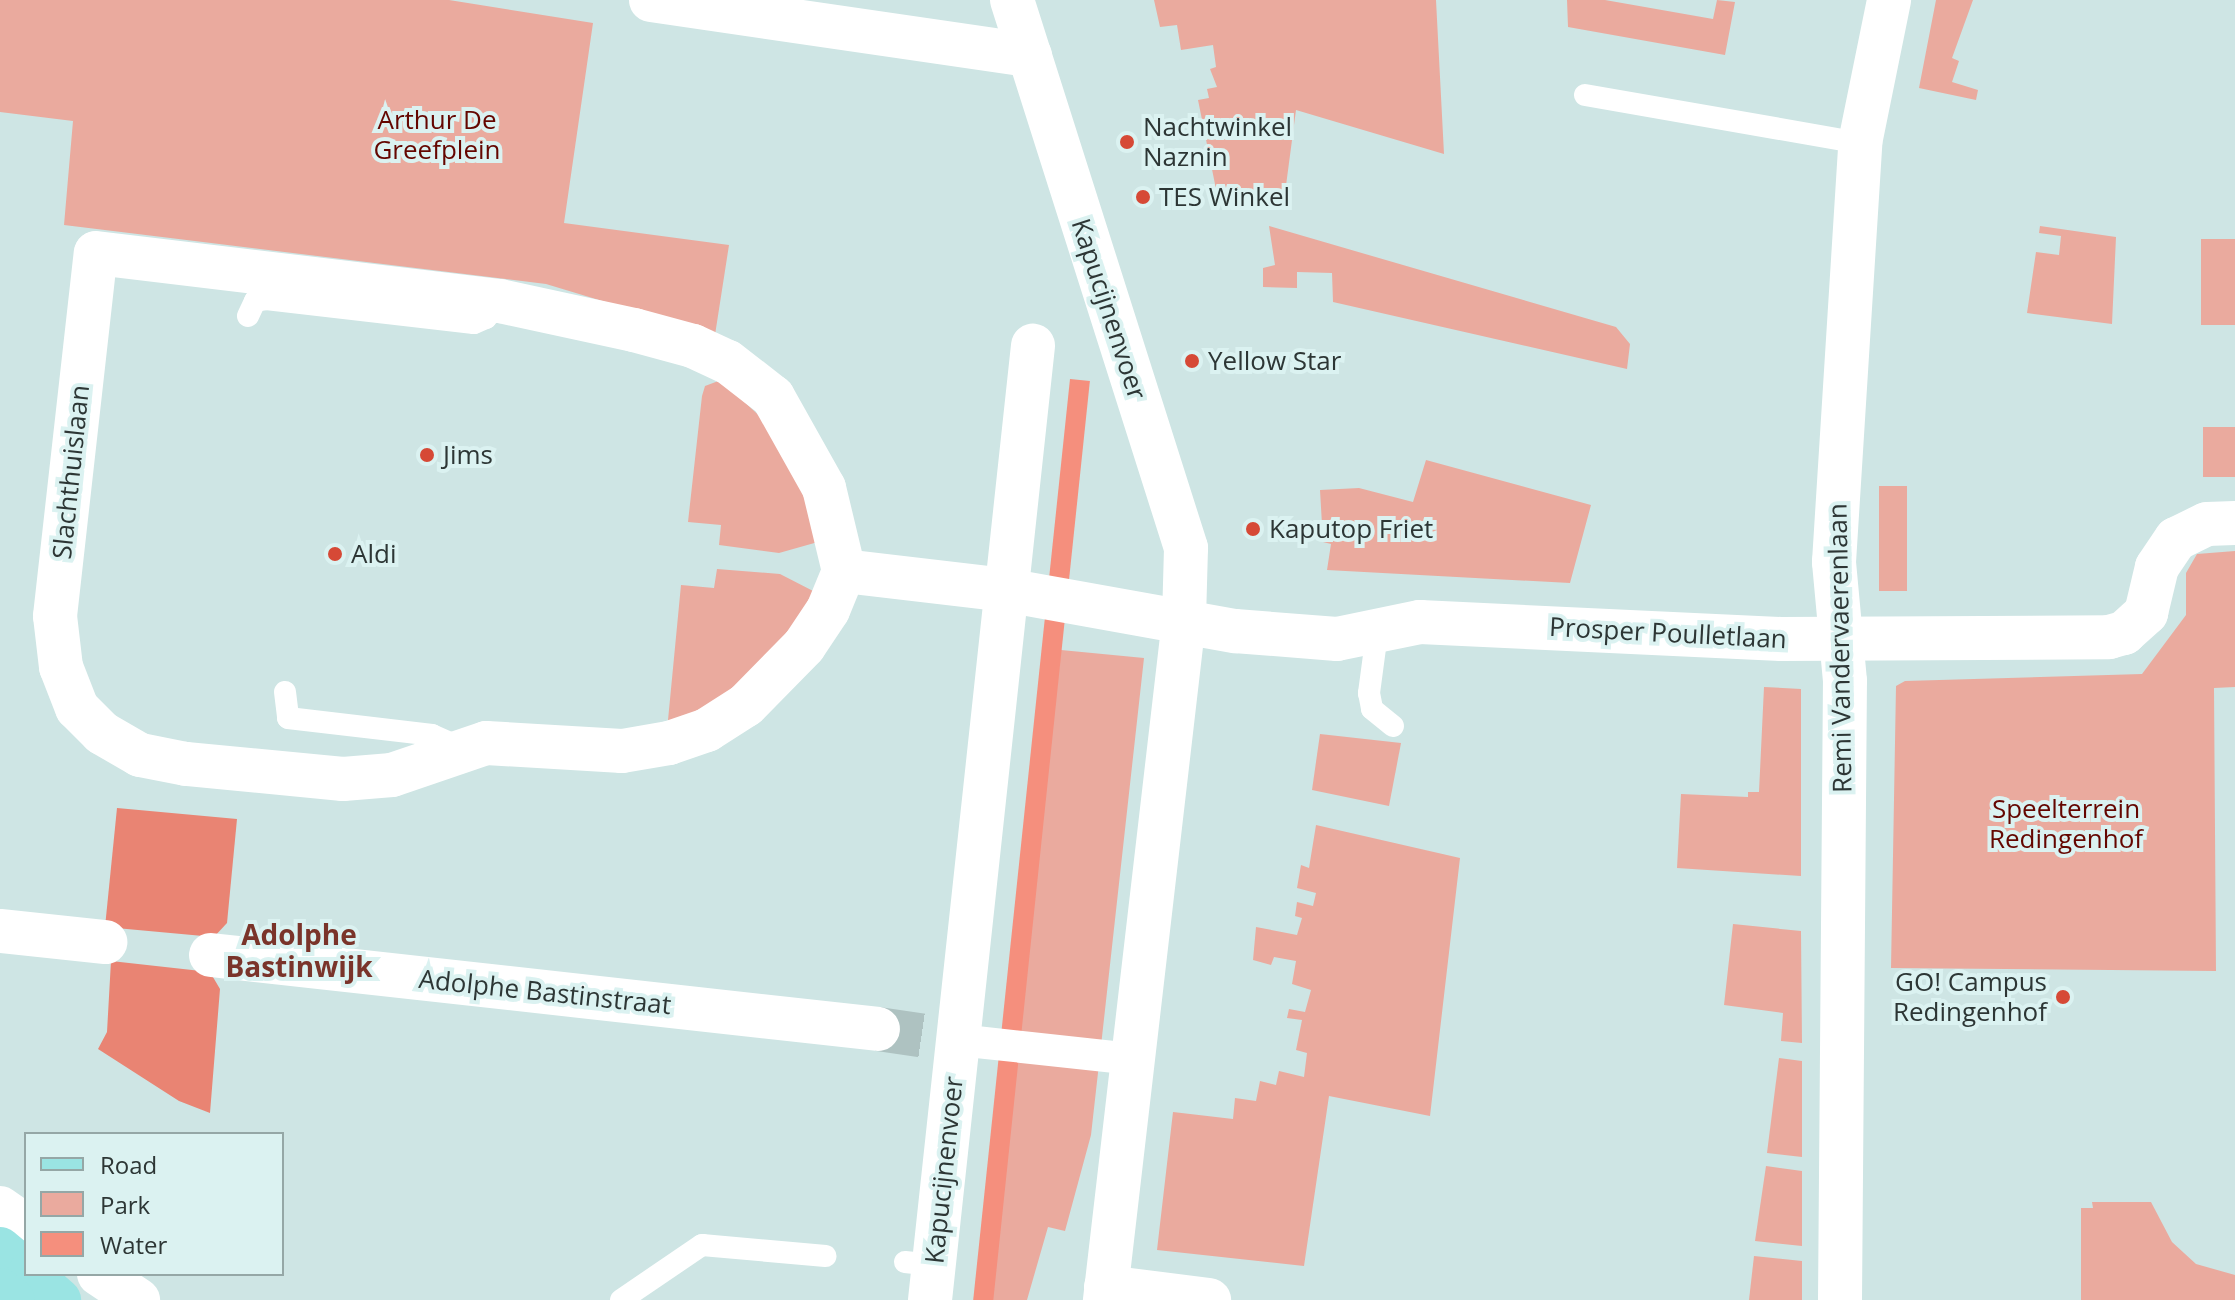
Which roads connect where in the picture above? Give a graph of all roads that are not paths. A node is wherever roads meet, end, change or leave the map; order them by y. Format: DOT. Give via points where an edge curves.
graph roads {
  1 [pos="651,0"];
  2 [pos="1012,0"];
  3 [pos="1889,0"];
  4 [pos="1030,55"];
  5 [pos="1585,95"];
  6 [pos="1860,143"];
  7 [pos="500,301"];
  8 [pos="248,316"];
  9 [pos="1033,346"];
  10 [pos="2235,523"];
  11 [pos="844,571"];
  12 [pos="1039,598"];
  13 [pos="1184,620"];
  14 [pos="1377,633"];
  15 [pos="1841,639"];
  16 [pos="285,692"];
  17 [pos="1393,726"];
  18 [pos="467,751"];
  19 [pos="0,931"];
  20 [pos="105,942"];
  21 [pos="211,955"];
  22 [pos="878,1029"];
  23 [pos="978,1042"];
  24 [pos="1134,1059"];
  25 [pos="0,1208"];
  26 [pos="24,1225"];
  27 [pos="0,1249"];
  28 [pos="826,1256"];
  29 [pos="24,1270"];
  30 [pos="923,1275"];
  31 [pos="31,1276"];
  32 [pos="102,1276"];
  33 [pos="0,1290"];
  34 [pos="1105,1294"];
  35 [pos="13,1300"];
  36 [pos="59,1300"];
  37 [pos="138,1300"];
  38 [pos="621,1300"];
  39 [pos="1209,1300"];
  40 [pos="1840,1300"];
  1 -- 4 [label="street"];
  2 -- 4 [label="street, Kapucijnenvoer"];
  3 -- 6 [label="street, Remi Vandervaerenlaan"];
  4 -- 13 [label="street, Kapucijnenvoer" via="1180,520 1186,548"];
  5 -- 6 [label="lane"];
  6 -- 15 [label="street, Remi Vandervaerenlaan" via="1834,562"];
  7 -- 8 [label="lane" via="474,323 266,299 255,301"];
  7 -- 11 [label="street, Slachthuislaan" via="664,338 736,367 773,397 798,435 824,488"];
  7 -- 18 [label="street, Slachthuislaan" via="96,253 55,616 61,667 77,708 102,733 140,755 343,779 392,775"];
  9 -- 12 [label="street, Kapucijnenvoer"];
  10 -- 15 [label="street, Prosper Poulletlaan" via="2207,524 2176,539 2157,567 2146,613 2124,633"];
  11 -- 12 [label="street"];
  11 -- 18 [label="street, Slachthuislaan" via="828,610 804,646 746,705 707,730 622,751 486,743"];
  12 -- 13 [label="street"];
  12 -- 23 [label="street, Kapucijnenvoer"];
  13 -- 14 [label="street, Prosper Poulletlaan" via="1235,631 1337,639"];
  13 -- 24 [label="street, Kapucijnenvoer"];
  14 -- 15 [label="street, Prosper Poulletlaan" via="1420,622"];
  14 -- 17 [label="lane" via="1369,693 1372,709"];
  15 -- 40 [label="street, Remi Vandervaerenlaan"];
  16 -- 18 [label="lane" via="288,718 432,735"];
  19 -- 20 [label="street"];
  21 -- 22 [label="street, Adolphe Bastinstraat"];
  23 -- 24 [label="street"];
  23 -- 30 [label="street, Kapucijnenvoer"];
  24 -- 34 [label="street, Kapucijnenvoer"];
  25 -- 26 [label="street"];
  27 -- 29 [label="main road"];
  28 -- 38 [label="lane" via="702,1245"];
  31 -- 36 [label="main road"];
  32 -- 37 [label="street"];
  33 -- 35 [label="main road"];
  34 -- 39 [label="street"];
}
